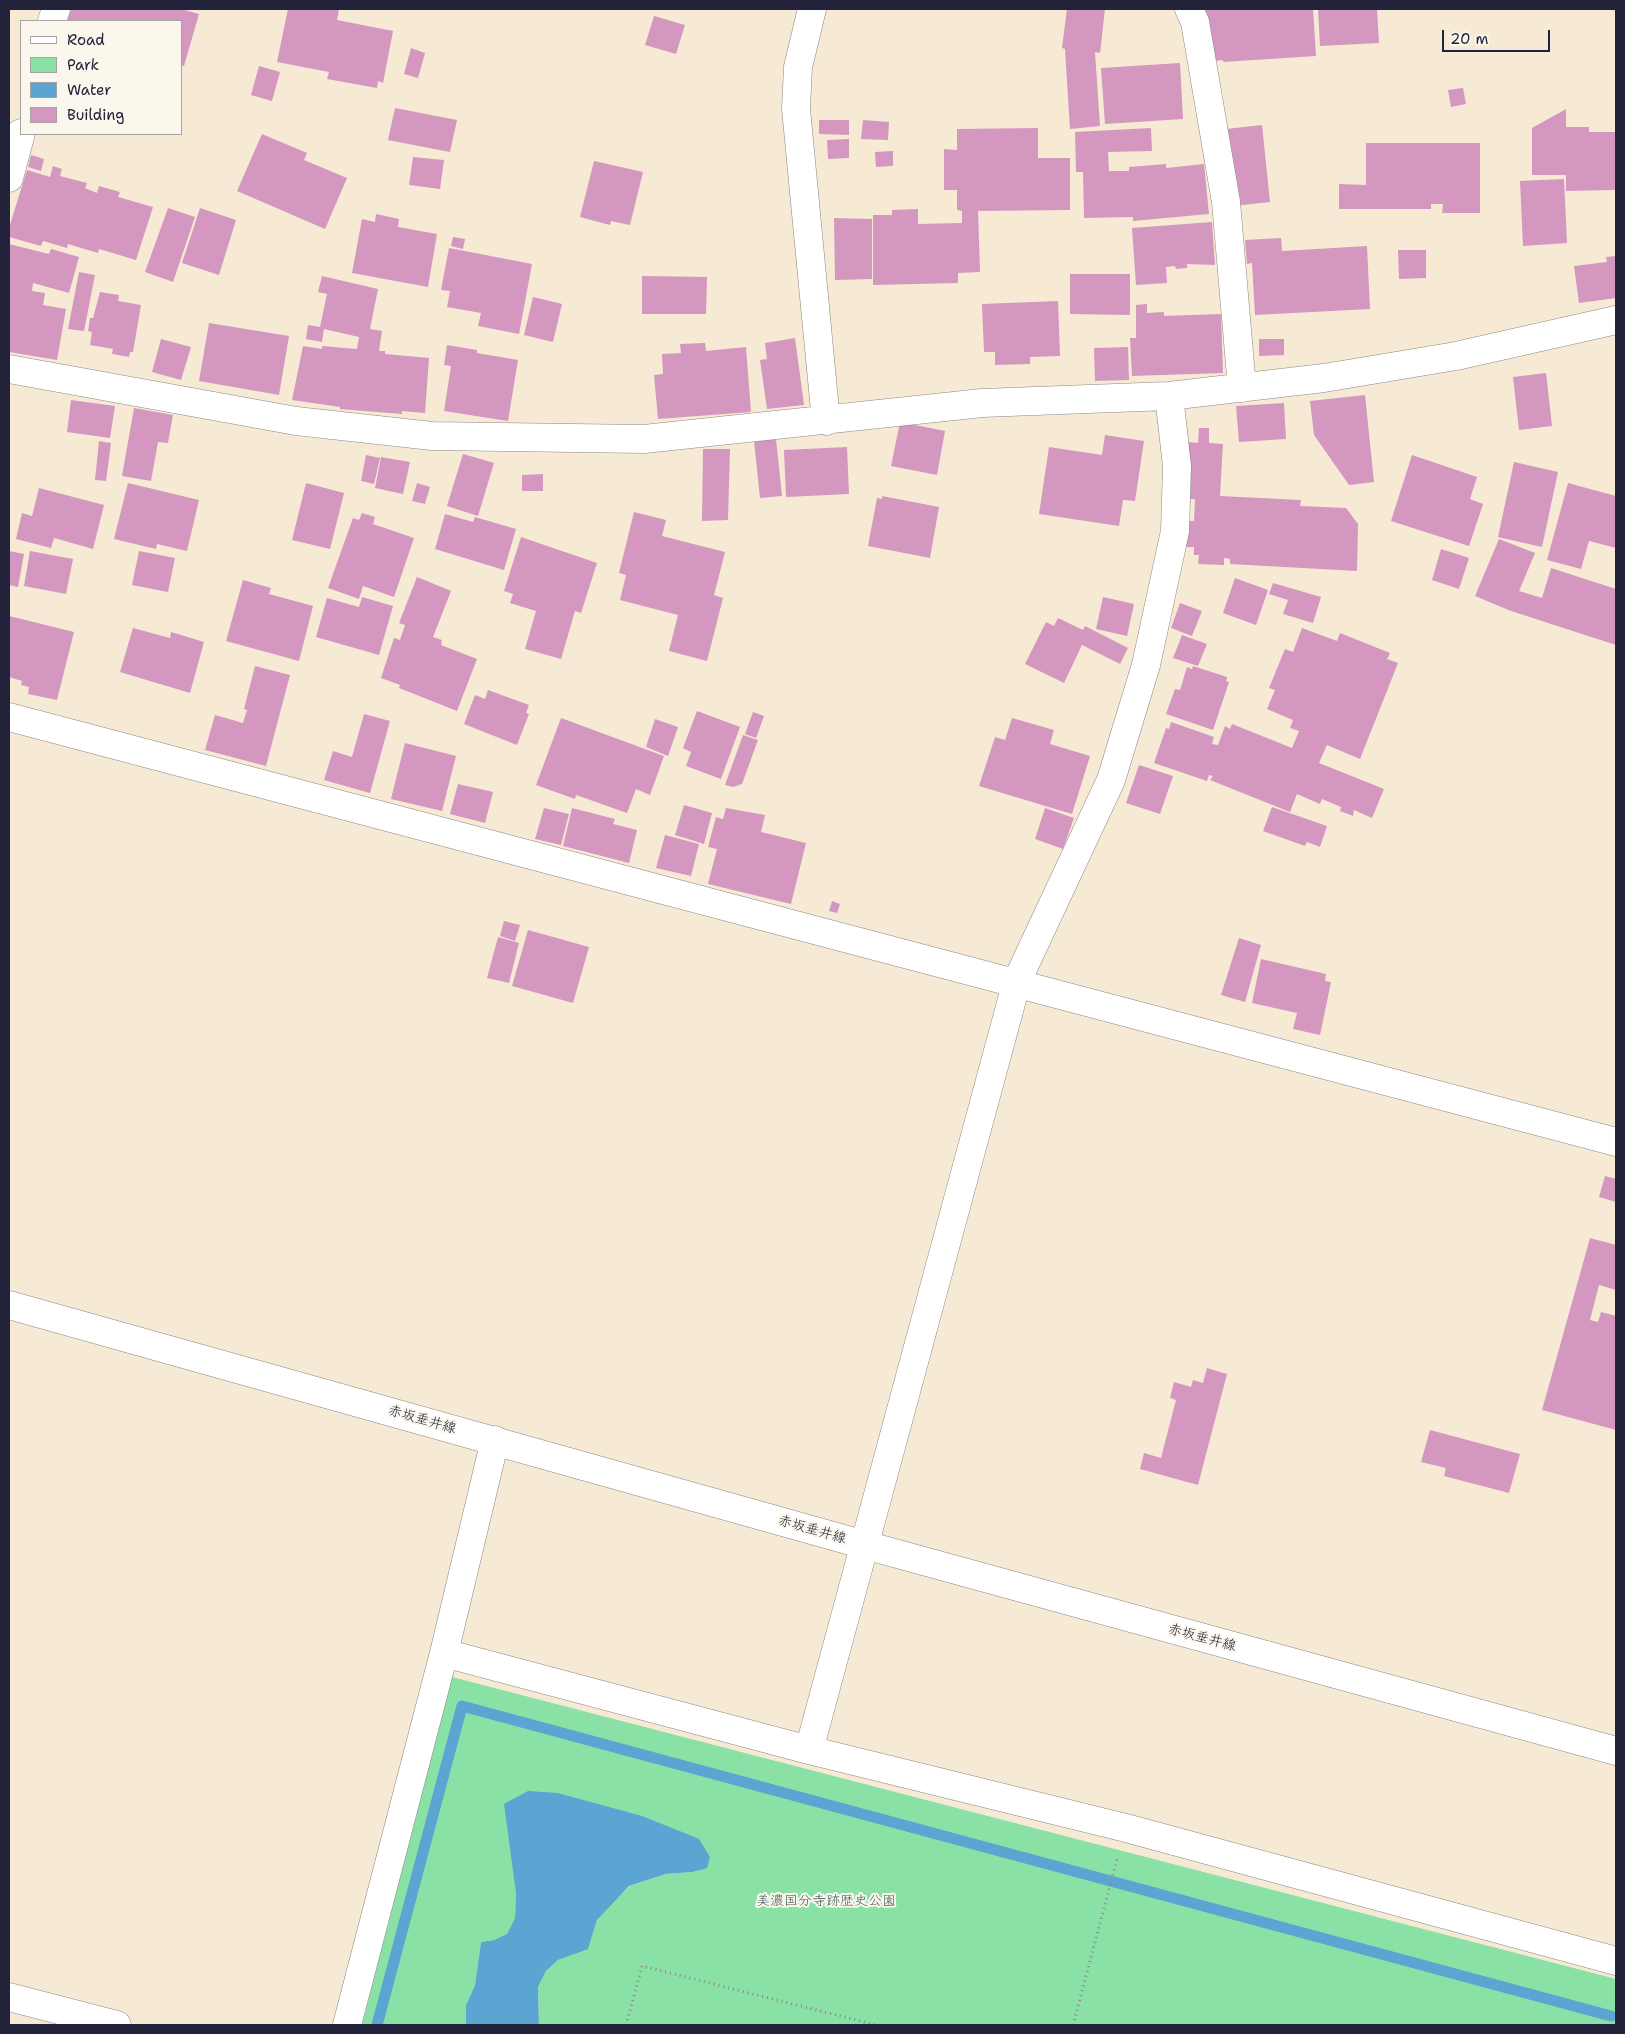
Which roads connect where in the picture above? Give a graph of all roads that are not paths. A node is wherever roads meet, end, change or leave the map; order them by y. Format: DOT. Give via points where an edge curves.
graph roads {
  1 [pos="812,9"];
  2 [pos="1189,9"];
  3 [pos="20,135"];
  4 [pos="9,178"];
  5 [pos="1616,320"];
  6 [pos="9,369"];
  7 [pos="1242,388"];
  8 [pos="1169,396"];
  9 [pos="826,421"];
  10 [pos="9,716"];
  11 [pos="1017,981"];
  12 [pos="1616,1142"];
  13 [pos="9,1305"];
  14 [pos="495,1440"];
  15 [pos="865,1545"];
  16 [pos="444,1652"];
  17 [pos="809,1750"];
  18 [pos="1616,1751"];
  19 [pos="1616,1961"];
  20 [pos="9,1997"];
  21 [pos="117,2025"];
  22 [pos="347,2025"];
  1 -- 9 [label="street" via="798,67 796,110"];
  2 -- 7 [label="street" via="1195,22 1226,202"];
  3 -- 4 [label="street"];
  5 -- 7 [label="street" via="1456,356"];
  6 -- 9 [label="street" via="296,421 432,436 644,439"];
  7 -- 8 [label="street"];
  8 -- 9 [label="street" via="982,403"];
  8 -- 11 [label="street" via="1177,466 1175,531 1146,665 1111,780"];
  10 -- 11 [label="street"];
  11 -- 12 [label="street"];
  11 -- 15 [label="street"];
  13 -- 14 [label="street, 赤坂垂井線"];
  14 -- 15 [label="street, 赤坂垂井線"];
  14 -- 16 [label="street"];
  15 -- 17 [label="street"];
  15 -- 18 [label="street, 赤坂垂井線"];
  16 -- 17 [label="street"];
  16 -- 22 [label="street"];
  17 -- 19 [label="street" via="1126,1828"];
  20 -- 21 [label="street"];
}
